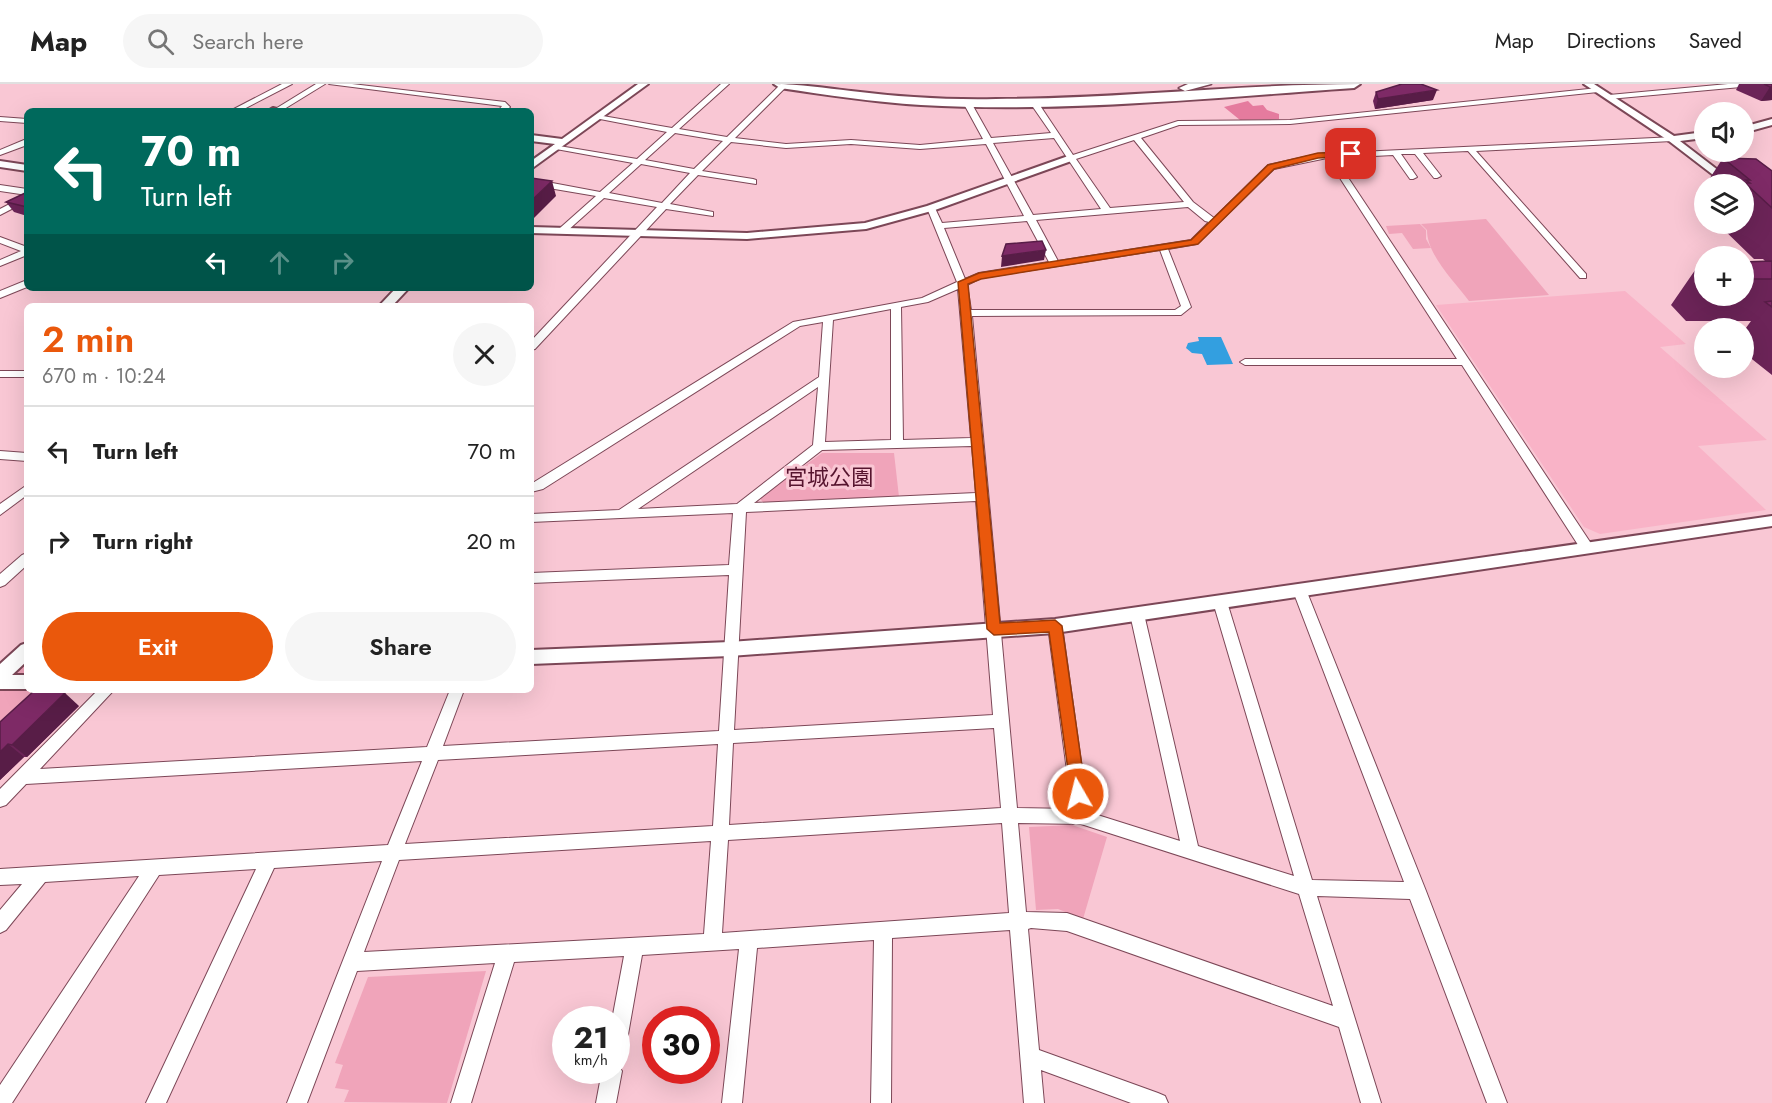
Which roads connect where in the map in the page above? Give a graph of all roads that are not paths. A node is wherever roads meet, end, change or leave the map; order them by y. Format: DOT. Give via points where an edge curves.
graph roads {
  1 [pos="288,84"];
  2 [pos="321,84"];
  3 [pos="333,84"];
  4 [pos="383,84"];
  5 [pos="644,84"];
  6 [pos="725,84"];
  7 [pos="782,84"];
  8 [pos="838,84"];
  9 [pos="1205,84"];
  10 [pos="1234,84"];
  11 [pos="1354,84"];
  12 [pos="1588,84"];
  13 [pos="1752,84"];
  14 [pos="1295,85"];
  15 [pos="1185,88"];
  16 [pos="375,89"];
  17 [pos="1598,90"];
  18 [pos="1609,97"];
  19 [pos="971,102"];
  20 [pos="1037,102"];
  21 [pos="240,108"];
  22 [pos="282,108"];
  23 [pos="505,108"];
  24 [pos="600,117"];
  25 [pos="0,118"];
  26 [pos="24,121"];
  27 [pos="1772,122"];
  28 [pos="1754,127"];
  29 [pos="672,131"];
  30 [pos="1056,135"];
  31 [pos="1135,136"];
  32 [pos="1694,136"];
  33 [pos="534,139"];
  34 [pos="732,139"];
  35 [pos="1672,139"];
  36 [pos="987,141"];
  37 [pos="24,143"];
  38 [pos="560,145"];
  39 [pos="1470,149"];
  40 [pos="1417,151"];
  41 [pos="1395,152"];
  42 [pos="0,153"];
  43 [pos="1329,155"];
  44 [pos="1071,158"];
  45 [pos="638,162"];
  46 [pos="0,164"];
  47 [pos="534,164"];
  48 [pos="24,168"];
  49 [pos="698,172"];
  50 [pos="1718,174"];
  51 [pos="1437,176"];
  52 [pos="1413,177"];
  53 [pos="1011,180"];
  54 [pos="753,182"];
  55 [pos="534,183"];
  56 [pos="0,188"];
  57 [pos="24,192"];
  58 [pos="601,195"];
  59 [pos="24,200"];
  60 [pos="1190,204"];
  61 [pos="664,206"];
  62 [pos="932,208"];
  63 [pos="1107,211"];
  64 [pos="0,212"];
  65 [pos="710,214"];
  66 [pos="1031,218"];
  67 [pos="1216,221"];
  68 [pos="940,226"];
  69 [pos="534,230"];
  70 [pos="563,230"];
  71 [pos="640,232"];
  72 [pos="0,240"];
  73 [pos="1163,247"];
  74 [pos="24,250"];
  75 [pos="24,252"];
  76 [pos="0,263"];
  77 [pos="1055,264"];
  78 [pos="1583,276"];
  79 [pos="963,282"];
  80 [pos="24,284"];
  81 [pos="400,291"];
  82 [pos="0,295"];
  83 [pos="388,303"];
  84 [pos="896,306"];
  85 [pos="966,313"];
  86 [pos="828,320"];
  87 [pos="534,344"];
  88 [pos="1245,362"];
  89 [pos="1465,362"];
  90 [pos="0,374"];
  91 [pos="24,374"];
  92 [pos="824,379"];
  93 [pos="976,442"];
  94 [pos="897,444"];
  95 [pos="819,446"];
  96 [pos="0,455"];
  97 [pos="24,457"];
  98 [pos="534,487"];
  99 [pos="24,491"];
  100 [pos="981,497"];
  101 [pos="740,508"];
  102 [pos="0,511"];
  103 [pos="622,514"];
  104 [pos="534,518"];
  105 [pos="1772,521"];
  106 [pos="1587,548"];
  107 [pos="24,561"];
  108 [pos="735,570"];
  109 [pos="534,578"];
  110 [pos="0,582"];
  111 [pos="1300,591"];
  112 [pos="1220,602"];
  113 [pos="1137,614"];
  114 [pos="1055,626"];
  115 [pos="994,629"];
  116 [pos="729,649"];
  117 [pos="24,653"];
  118 [pos="534,657"];
  119 [pos="0,675"];
  120 [pos="0,682"];
  121 [pos="24,682"];
  122 [pos="105,693"];
  123 [pos="456,693"];
  124 [pos="1001,721"];
  125 [pos="725,736"];
  126 [pos="431,754"];
  127 [pos="22,777"];
  128 [pos="0,800"];
  129 [pos="1009,815"];
  130 [pos="1081,817"];
  131 [pos="722,833"];
  132 [pos="1191,852"];
  133 [pos="394,853"];
  134 [pos="268,862"];
  135 [pos="154,868"];
  136 [pos="40,875"];
  137 [pos="0,877"];
  138 [pos="1306,888"];
  139 [pos="1417,891"];
  140 [pos="1018,920"];
  141 [pos="0,924"];
  142 [pos="883,929"];
  143 [pos="749,940"];
  144 [pos="712,942"];
  145 [pos="635,946"];
  146 [pos="507,955"];
  147 [pos="351,962"];
  148 [pos="624,1006"];
  149 [pos="1345,1020"];
  150 [pos="1030,1056"];
  151 [pos="610,1084"];
  152 [pos="0,1103"];
  153 [pos="156,1103"];
  154 [pos="297,1103"];
  155 [pos="461,1103"];
  156 [pos="606,1103"];
  157 [pos="732,1103"];
  158 [pos="881,1103"];
  159 [pos="1034,1103"];
  160 [pos="1158,1103"];
  161 [pos="1371,1103"];
  162 [pos="1497,1103"];
  1 -- 21 [label="street"];
  2 -- 22 [label="street"];
  3 -- 16 [label="street"];
  4 -- 16 [label="street"];
  5 -- 24 [label="street"];
  6 -- 29 [label="street"];
  7 -- 19 [label="highway" via="855,94"];
  7 -- 34 [label="street"];
  8 -- 15 [label="highway" via="983,96"];
  9 -- 15 [label="main road"];
  10 -- 15 [label="highway"];
  11 -- 14 [label="highway"];
  12 -- 17 [label="street"];
  13 -- 18 [label="street"];
  14 -- 20 [label="highway" via="1106,101"];
  16 -- 23 [label="street" via="505,104"];
  17 -- 18 [label="street"];
  17 -- 31 [label="street" via="1290,122 1178,123"];
  18 -- 35 [label="street"];
  19 -- 20 [label="highway"];
  19 -- 36 [label="street" via="969,106"];
  20 -- 30 [label="street"];
  24 -- 29 [label="street"];
  24 -- 38 [label="street"];
  25 -- 26 [label="street"];
  27 -- 28 [label="street"];
  29 -- 34 [label="street"];
  29 -- 45 [label="street"];
  30 -- 36 [label="street"];
  30 -- 44 [label="street"];
  31 -- 44 [label="street"];
  31 -- 60 [label="street"];
  32 -- 35 [label="street"];
  33 -- 38 [label="street"];
  34 -- 36 [label="street" via="786,146 851,142 920,147"];
  34 -- 49 [label="street"];
  35 -- 39 [label="street"];
  35 -- 50 [label="street"];
  36 -- 53 [label="street"];
  37 -- 42 [label="street"];
  38 -- 45 [label="street"];
  38 -- 47 [label="street"];
  39 -- 40 [label="street"];
  39 -- 78 [label="street"];
  40 -- 41 [label="street"];
  40 -- 51 [label="street"];
  41 -- 43 [label="street"];
  41 -- 52 [label="street"];
  43 -- 67 [label="street" via="1271,167"];
  43 -- 89 [label="street"];
  44 -- 53 [label="street"];
  44 -- 63 [label="street"];
  45 -- 49 [label="street"];
  45 -- 58 [label="street"];
  46 -- 48 [label="street"];
  49 -- 54 [label="street"];
  49 -- 61 [label="street"];
  53 -- 62 [label="street"];
  53 -- 66 [label="street"];
  55 -- 58 [label="street"];
  56 -- 57 [label="street"];
  58 -- 61 [label="street"];
  58 -- 70 [label="street"];
  59 -- 64 [label="street"];
  60 -- 63 [label="street"];
  60 -- 67 [label="street"];
  61 -- 65 [label="street"];
  61 -- 71 [label="street"];
  62 -- 68 [label="street"];
  62 -- 71 [label="street" via="866,226 747,236"];
  63 -- 66 [label="street"];
  66 -- 68 [label="street"];
  66 -- 77 [label="street"];
  67 -- 73 [label="street" via="1194,242"];
  68 -- 79 [label="street"];
  69 -- 70 [label="street"];
  70 -- 71 [label="street"];
  71 -- 87 [label="street"];
  72 -- 74 [label="street"];
  73 -- 77 [label="street"];
  73 -- 85 [label="street" via="1186,307 1177,313"];
  75 -- 76 [label="street"];
  77 -- 79 [label="street"];
  79 -- 84 [label="street" via="925,300"];
  79 -- 85 [label="street"];
  80 -- 82 [label="street"];
  81 -- 83 [label="street"];
  84 -- 86 [label="street"];
  84 -- 94 [label="street"];
  85 -- 93 [label="street"];
  86 -- 92 [label="street"];
  86 -- 98 [label="street" via="797,324"];
  88 -- 89 [label="street"];
  89 -- 106 [label="street"];
  90 -- 91 [label="street"];
  92 -- 95 [label="street"];
  92 -- 103 [label="street"];
  93 -- 94 [label="street"];
  93 -- 100 [label="street"];
  94 -- 95 [label="street"];
  95 -- 101 [label="street"];
  96 -- 97 [label="street"];
  99 -- 102 [label="street"];
  100 -- 101 [label="street"];
  100 -- 115 [label="street"];
  101 -- 103 [label="street"];
  101 -- 108 [label="street"];
  103 -- 104 [label="street"];
  105 -- 106 [label="street"];
  106 -- 111 [label="street"];
  107 -- 110 [label="street"];
  108 -- 109 [label="street"];
  108 -- 116 [label="street"];
  111 -- 112 [label="street"];
  111 -- 139 [label="street"];
  112 -- 113 [label="street"];
  112 -- 138 [label="street"];
  113 -- 114 [label="street"];
  113 -- 132 [label="street"];
  114 -- 115 [label="street"];
  114 -- 130 [label="street"];
  115 -- 116 [label="street"];
  115 -- 124 [label="street"];
  116 -- 118 [label="street"];
  116 -- 125 [label="street"];
  117 -- 119 [label="street"];
  120 -- 121 [label="street"];
  122 -- 127 [label="street"];
  123 -- 126 [label="street"];
  124 -- 125 [label="street"];
  124 -- 129 [label="street"];
  125 -- 126 [label="street"];
  125 -- 131 [label="street"];
  126 -- 127 [label="street"];
  126 -- 133 [label="street"];
  127 -- 128 [label="street"];
  129 -- 130 [label="street"];
  129 -- 131 [label="street"];
  129 -- 140 [label="street"];
  130 -- 132 [label="street"];
  131 -- 133 [label="street"];
  131 -- 144 [label="street"];
  132 -- 138 [label="street"];
  133 -- 134 [label="street"];
  133 -- 147 [label="street"];
  134 -- 135 [label="street"];
  134 -- 153 [label="street"];
  135 -- 136 [label="street"];
  135 -- 152 [label="street"];
  136 -- 137 [label="street"];
  136 -- 141 [label="street"];
  138 -- 139 [label="street"];
  138 -- 149 [label="street"];
  139 -- 162 [label="street"];
  140 -- 142 [label="street"];
  140 -- 149 [label="street" via="1067,922"];
  140 -- 150 [label="street"];
  142 -- 143 [label="street"];
  142 -- 158 [label="street"];
  143 -- 144 [label="street"];
  143 -- 157 [label="street"];
  144 -- 145 [label="street"];
  145 -- 146 [label="street"];
  145 -- 148 [label="street"];
  146 -- 147 [label="street"];
  146 -- 155 [label="street"];
  147 -- 154 [label="street"];
  149 -- 161 [label="street"];
  150 -- 159 [label="street"];
  150 -- 160 [label="street"];
  151 -- 156 [label="street"];
}
